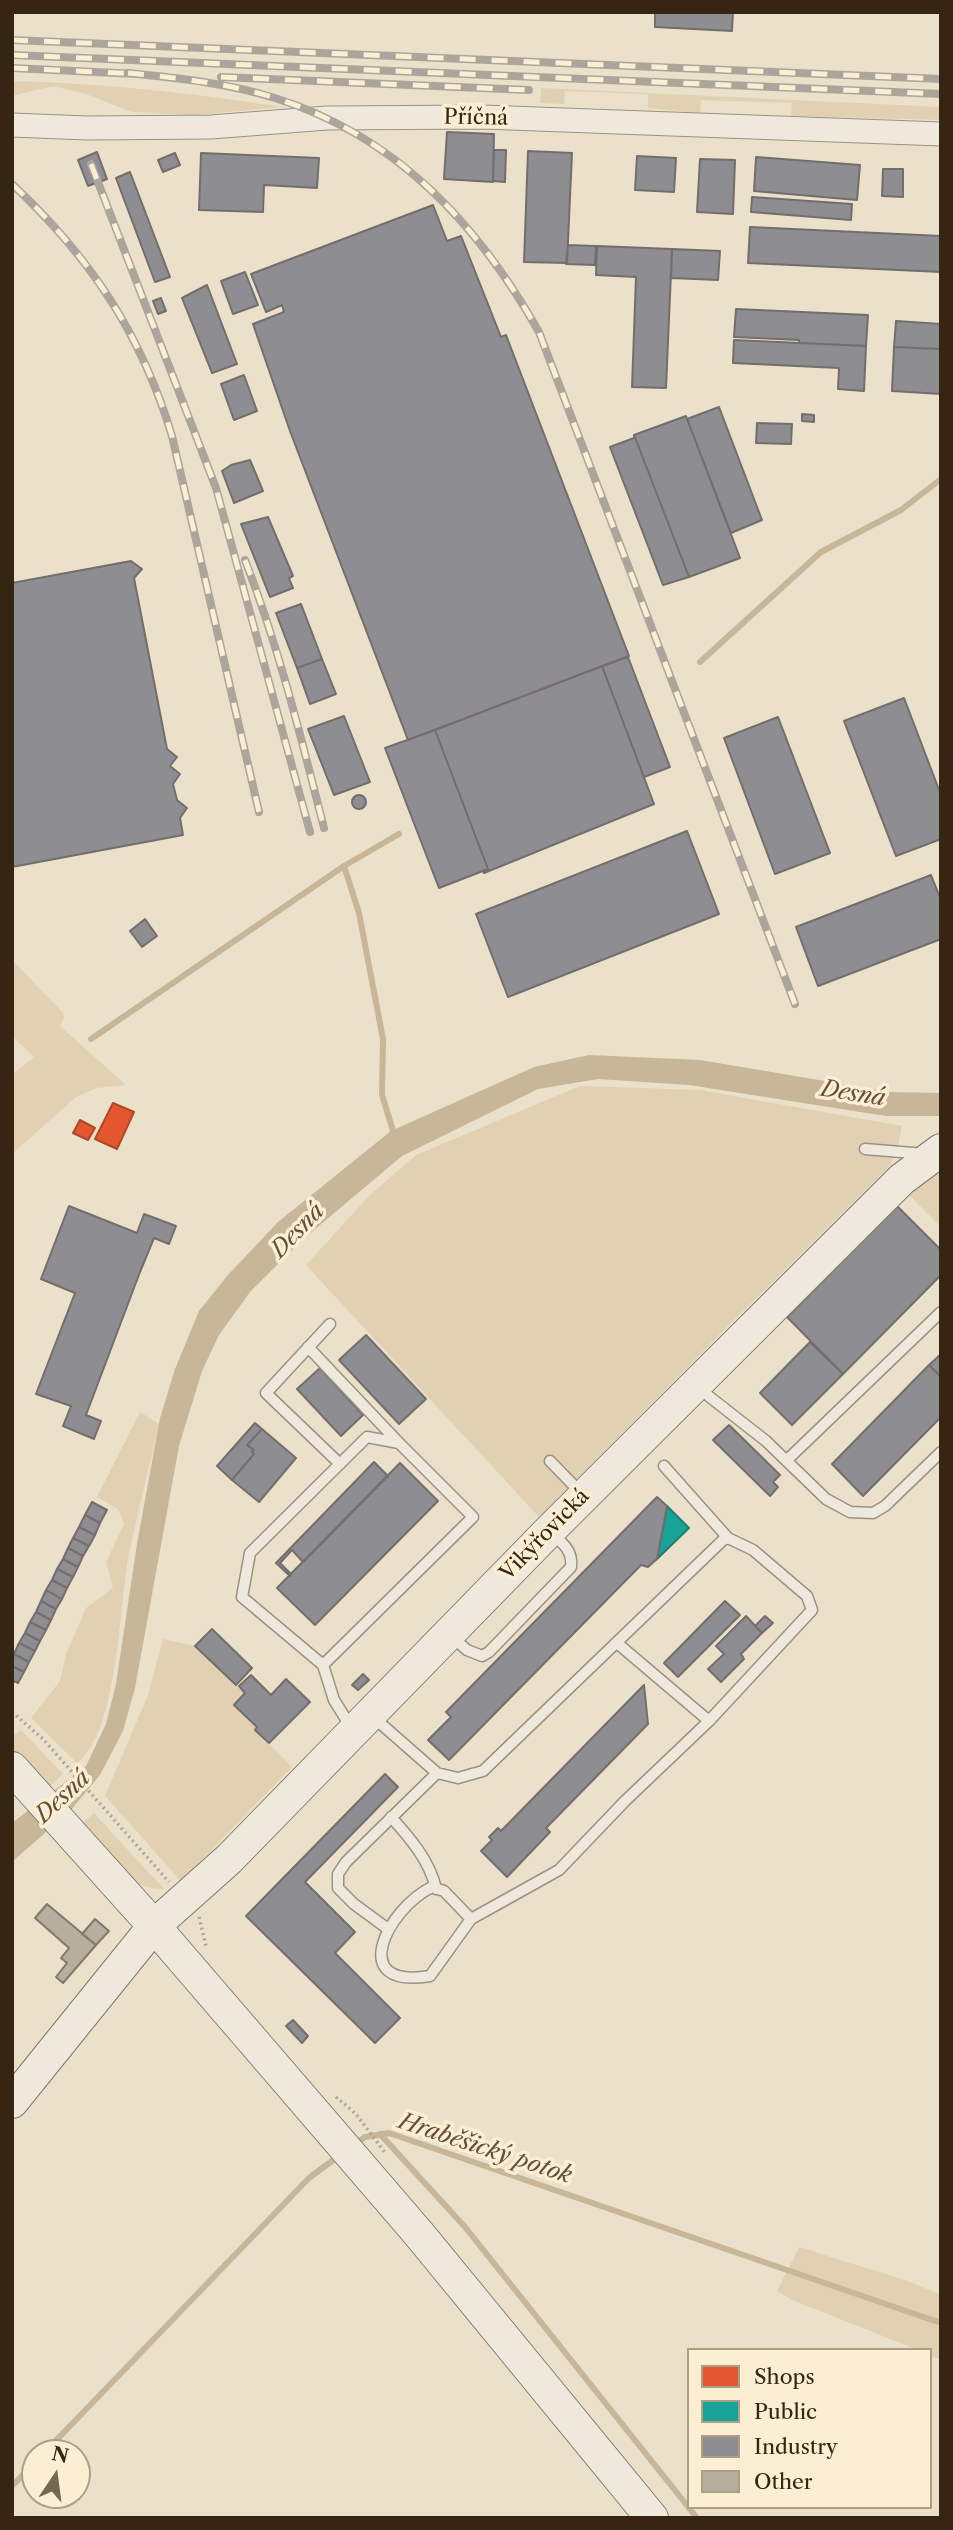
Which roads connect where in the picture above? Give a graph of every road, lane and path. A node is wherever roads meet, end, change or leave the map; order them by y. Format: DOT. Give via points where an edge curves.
graph roads {
  1 [pos="12,125"];
  2 [pos="941,134"];
  3 [pos="865,1149"];
  4 [pos="938,1152"];
  5 [pos="941,1312"];
  6 [pos="330,1324"];
  7 [pos="308,1348"];
  8 [pos="695,1385"];
  9 [pos="399,1443"];
  10 [pos="941,1452"];
  11 [pos="550,1461"];
  12 [pos="787,1461"];
  13 [pos="340,1464"];
  14 [pos="664,1466"];
  15 [pos="584,1496"];
  16 [pos="728,1538"];
  17 [pos="617,1643"];
  18 [pos="323,1665"];
  19 [pos="12,1712"];
  20 [pos="709,1721"];
  21 [pos="362,1723"];
  22 [pos="15,1771"];
  23 [pos="437,1773"];
  24 [pos="391,1817"];
  25 [pos="436,1889"];
  26 [pos="183,1898"];
  27 [pos="471,1919"];
  28 [pos="154,1926"];
  29 [pos="388,1929"];
  30 [pos="12,2102"];
  31 [pos="364,2124"];
  32 [pos="372,2158"];
  33 [pos="652,2518"];
  1 -- 2 [label="street, Příčná" via="211,127 327,118 483,117"];
  3 -- 4 [label="lane"];
  4 -- 8 [label="street, Vikýřovická" via="902,1179"];
  5 -- 12 [label="lane"];
  6 -- 7 [label="lane"];
  7 -- 9 [label="lane"];
  7 -- 13 [label="lane" via="266,1393"];
  8 -- 12 [label="lane"];
  8 -- 15 [label="street, Vikýřovická"];
  9 -- 13 [label="lane" via="367,1437"];
  9 -- 18 [label="lane" via="472,1517"];
  10 -- 12 [label="lane" via="873,1513 838,1508"];
  11 -- 15 [label="lane"];
  13 -- 18 [label="lane" via="250,1553 242,1597"];
  14 -- 16 [label="lane"];
  15 -- 21 [label="street, Vikýřovická"];
  16 -- 17 [label="lane"];
  16 -- 20 [label="lane" via="753,1550 807,1596 811,1610"];
  17 -- 20 [label="lane"];
  17 -- 23 [label="lane" via="483,1771 458,1778"];
  18 -- 21 [label="lane" via="334,1700"];
  19 -- 26 [label="path" via="46,1742"];
  20 -- 27 [label="lane" via="559,1870"];
  21 -- 23 [label="lane"];
  21 -- 26 [label="street, Vikýřovická" via="229,1859"];
  22 -- 28 [label="street"];
  23 -- 24 [label="lane"];
  24 -- 25 [label="lane" via="433,1874"];
  24 -- 29 [label="lane" via="338,1874 338,1888"];
  25 -- 27 [label="lane" via="444,1891"];
  25 -- 29 [label="lane" via="419,1894"];
  26 -- 28 [label="street, Vikýřovická"];
  27 -- 29 [label="lane" via="430,1976 411,1980 388,1971 382,1960 381,1943"];
  28 -- 30 [label="street, Vikýřovická"];
  28 -- 32 [label="street" via="334,2135"];
  31 -- 32 [label="path"];
  32 -- 33 [label="street" via="511,2344"];
}
